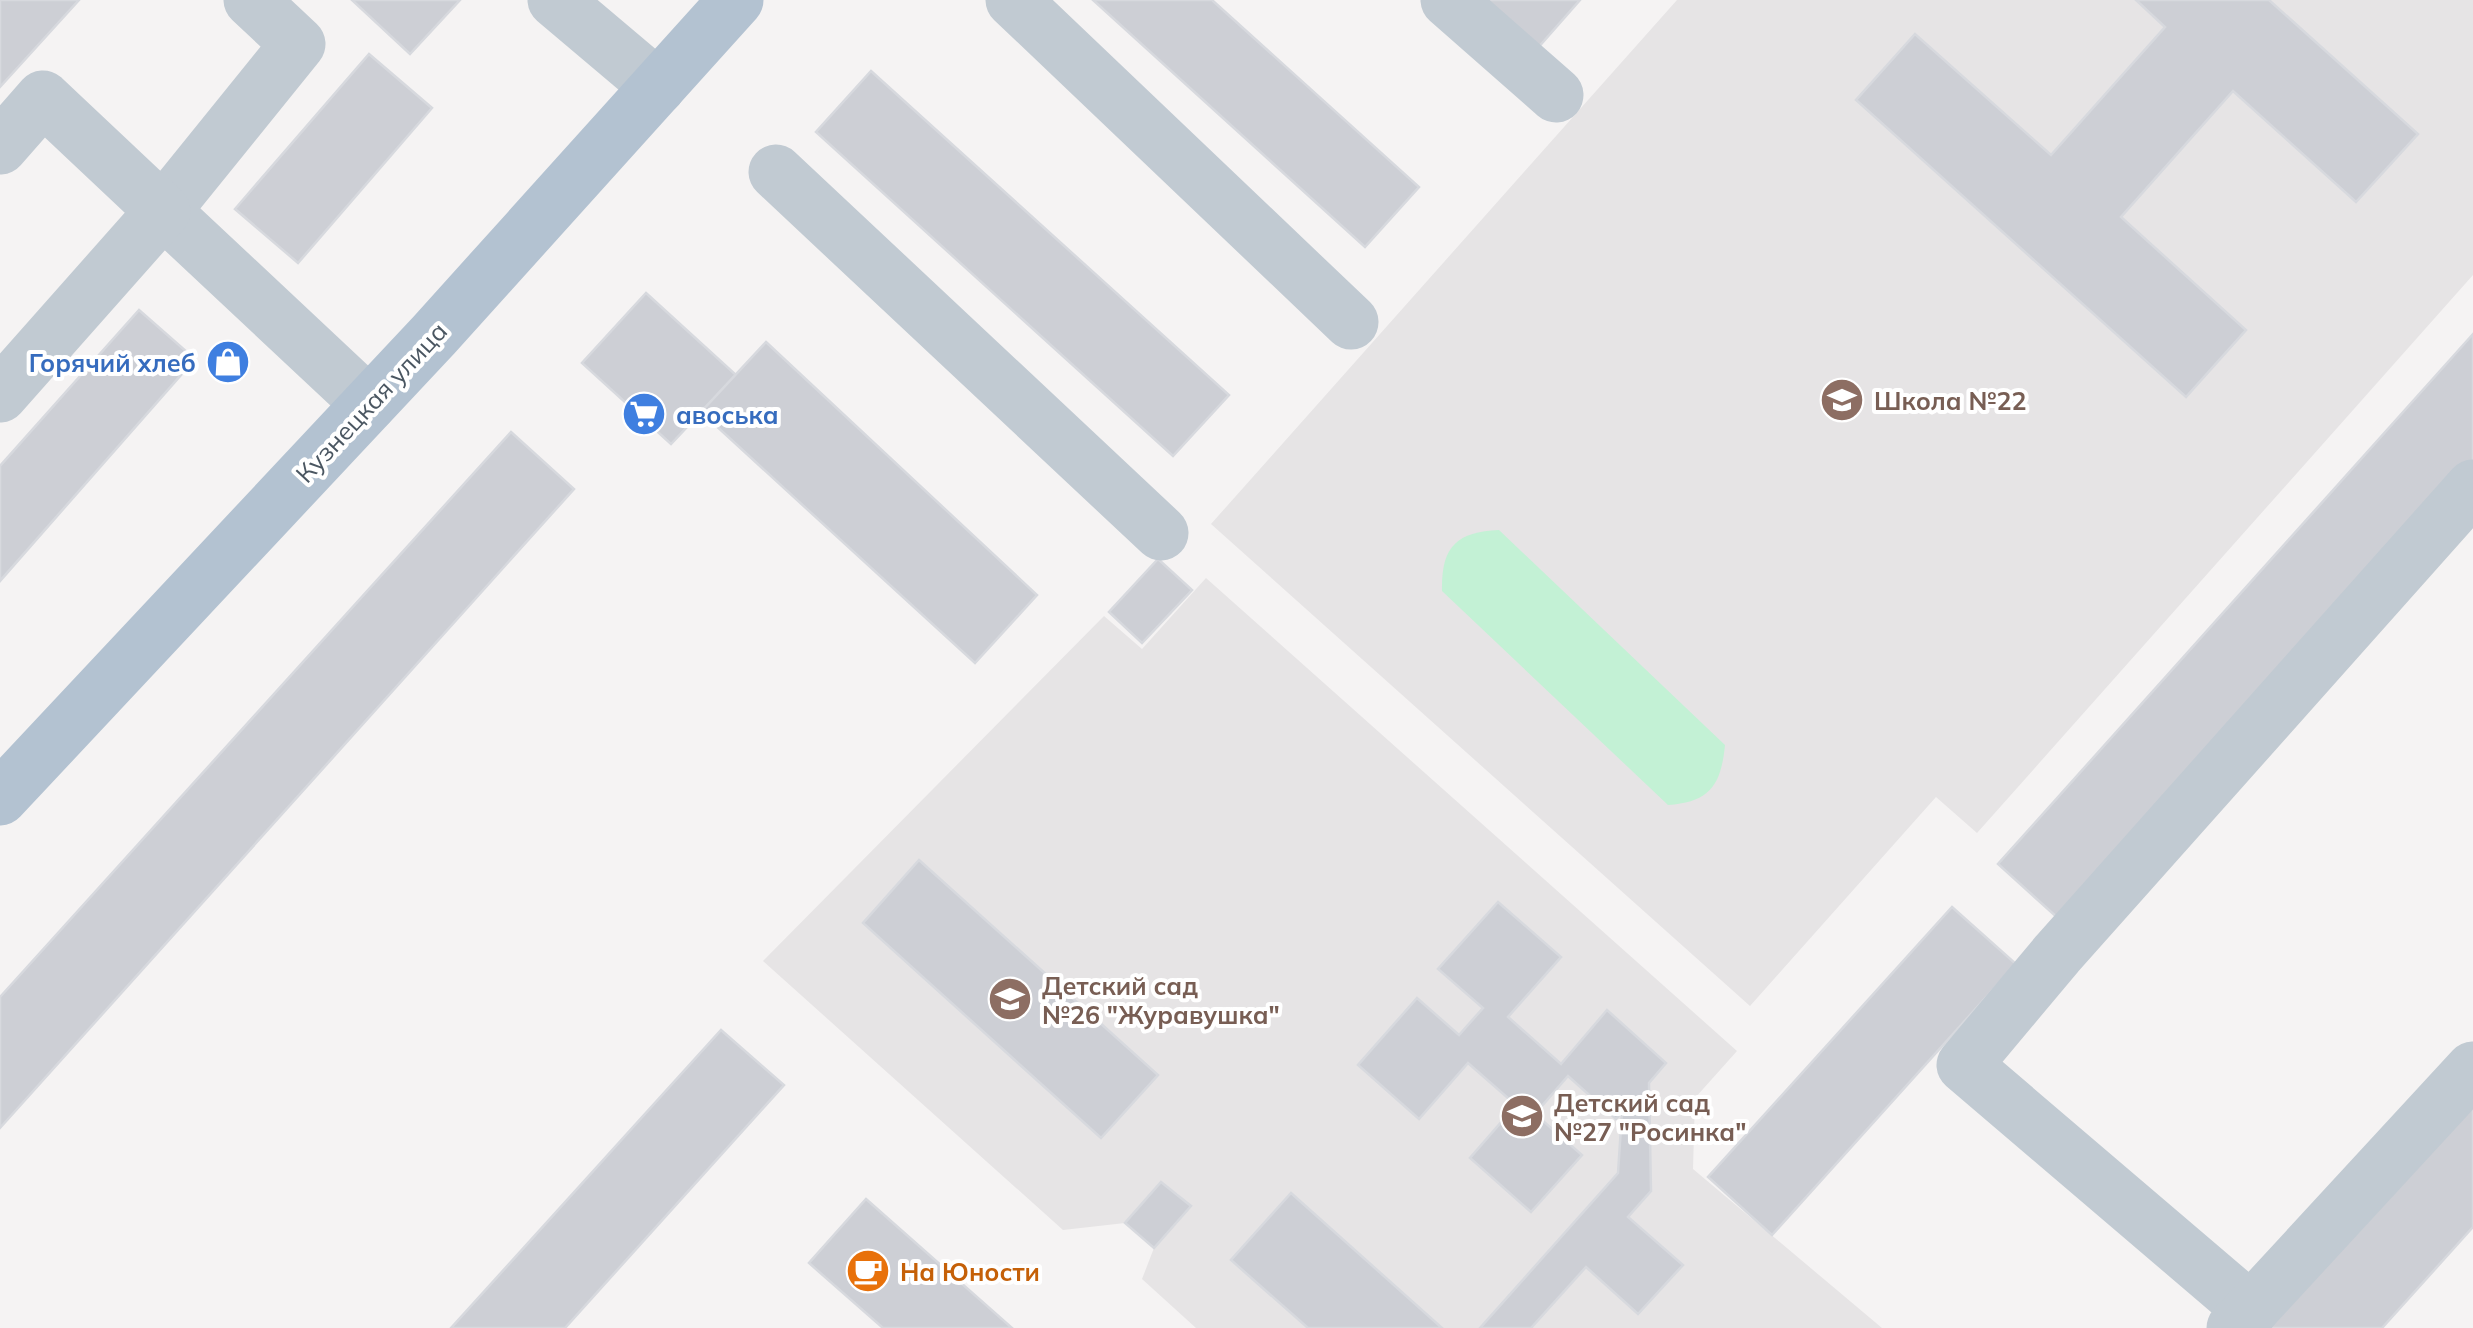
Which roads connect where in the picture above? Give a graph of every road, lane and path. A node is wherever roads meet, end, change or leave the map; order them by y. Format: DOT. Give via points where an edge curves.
graph roads {
  1 [pos="251,0"];
  2 [pos="555,0"];
  3 [pos="736,0"];
  4 [pos="1013,0"];
  5 [pos="1448,0"];
  6 [pos="658,87"];
  7 [pos="1556,94"];
  8 [pos="0,147"];
  9 [pos="776,172"];
  10 [pos="163,211"];
  11 [pos="1351,322"];
  12 [pos="0,395"];
  13 [pos="369,404"];
  14 [pos="2473,487"];
  15 [pos="1161,533"];
  16 [pos="0,798"];
  17 [pos="2473,1069"];
  18 [pos="2242,1319"];
  1 -- 10 [label="lane" via="298,44"];
  2 -- 6 [label="lane"];
  3 -- 6 [label="main road, Кузнецкая улица"];
  4 -- 11 [label="lane"];
  5 -- 7 [label="lane"];
  6 -- 13 [label="main road, Кузнецкая улица"];
  8 -- 10 [label="lane" via="43,98"];
  9 -- 15 [label="lane"];
  10 -- 12 [label="lane"];
  10 -- 13 [label="lane"];
  13 -- 16 [label="main road, Кузнецкая улица"];
  14 -- 18 [label="lane" via="1964,1065"];
  17 -- 18 [label="lane"];
}
